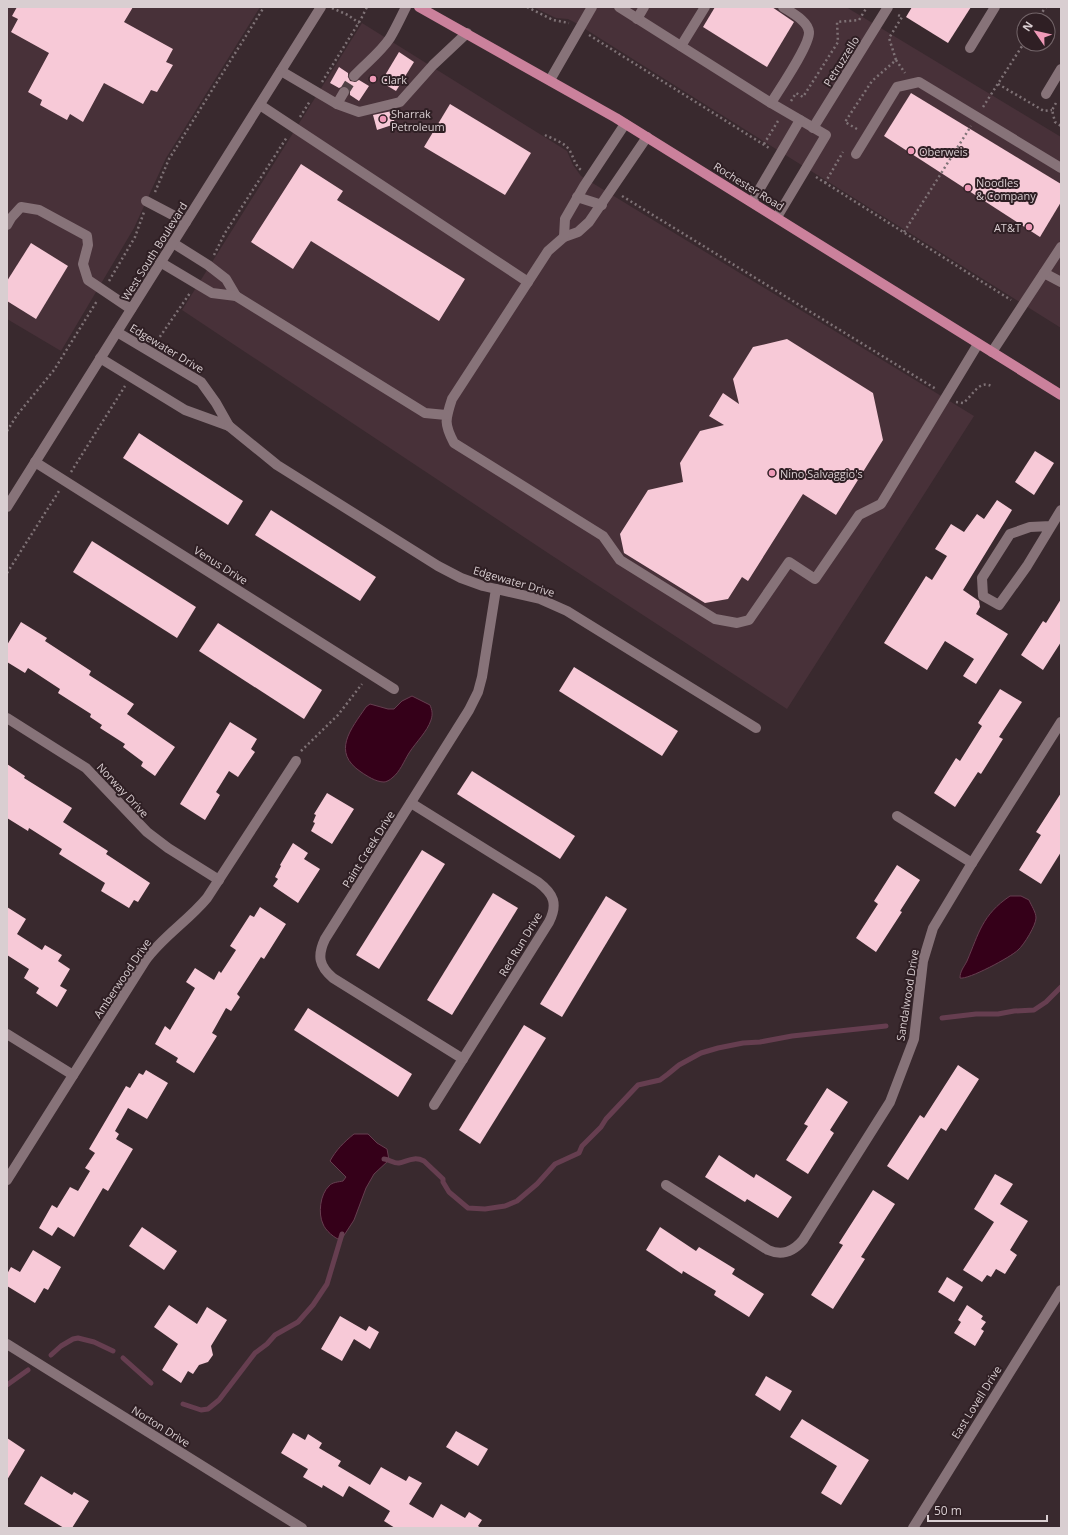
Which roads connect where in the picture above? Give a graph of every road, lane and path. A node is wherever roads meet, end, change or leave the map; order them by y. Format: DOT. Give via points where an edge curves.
graph roads {
  1 [pos="264,7"];
  2 [pos="321,7"];
  3 [pos="330,7"];
  4 [pos="367,7"];
  5 [pos="406,7"];
  6 [pos="419,7"];
  7 [pos="527,7"];
  8 [pos="592,7"];
  9 [pos="619,7"];
  10 [pos="644,7"];
  11 [pos="705,7"];
  12 [pos="783,7"];
  13 [pos="867,7"];
  14 [pos="996,7"];
  15 [pos="892,10"];
  16 [pos="637,19"];
  17 [pos="359,23"];
  18 [pos="572,24"];
  19 [pos="467,33"];
  20 [pos="586,34"];
  21 [pos="681,46"];
  22 [pos="970,48"];
  23 [pos="1018,52"];
  24 [pos="1061,69"];
  25 [pos="281,71"];
  26 [pos="354,76"];
  27 [pos="550,80"];
  28 [pos="998,84"];
  29 [pos="316,92"];
  30 [pos="344,92"];
  31 [pos="1046,94"];
  32 [pos="771,103"];
  33 [pos="337,104"];
  34 [pos="260,105"];
  35 [pos="784,111"];
  36 [pos="977,116"];
  37 [pos="800,120"];
  38 [pos="625,124"];
  39 [pos="1061,126"];
  40 [pos="293,127"];
  41 [pos="813,128"];
  42 [pos="544,135"];
  43 [pos="853,136"];
  44 [pos="647,137"];
  45 [pos="764,144"];
  46 [pos="846,147"];
  47 [pos="774,151"];
  48 [pos="856,154"];
  49 [pos="1061,168"];
  50 [pos="584,172"];
  51 [pos="812,174"];
  52 [pos="825,183"];
  53 [pos="619,194"];
  54 [pos="150,197"];
  55 [pos="577,197"];
  56 [pos="752,202"];
  57 [pos="602,205"];
  58 [pos="144,213"];
  59 [pos="777,217"];
  60 [pos="186,222"];
  61 [pos="7,225"];
  62 [pos="904,232"];
  63 [pos="564,237"];
  64 [pos="173,243"];
  65 [pos="1061,247"];
  66 [pos="160,262"];
  67 [pos="208,265"];
  68 [pos="1044,273"];
  69 [pos="109,281"];
  70 [pos="528,282"];
  71 [pos="1061,282"];
  72 [pos="196,283"];
  73 [pos="236,296"];
  74 [pos="1012,301"];
  75 [pos="95,304"];
  76 [pos="131,309"];
  77 [pos="117,332"];
  78 [pos="155,343"];
  79 [pos="978,344"];
  80 [pos="992,352"];
  81 [pos="100,358"];
  82 [pos="126,384"];
  83 [pos="993,387"];
  84 [pos="940,391"];
  85 [pos="1061,395"];
  86 [pos="954,400"];
  87 [pos="446,415"];
  88 [pos="230,426"];
  89 [pos="7,431"];
  90 [pos="35,462"];
  91 [pos="72,471"];
  92 [pos="59,490"];
  93 [pos="7,507"];
  94 [pos="1061,510"];
  95 [pos="1051,526"];
  96 [pos="7,573"];
  97 [pos="496,589"];
  98 [pos="369,673"];
  99 [pos="394,689"];
  100 [pos="7,718"];
  101 [pos="1061,722"];
  102 [pos="756,728"];
  103 [pos="296,761"];
  104 [pos="411,803"];
  105 [pos="897,816"];
  106 [pos="972,863"];
  107 [pos="219,880"];
  108 [pos="7,1034"];
  109 [pos="463,1059"];
  110 [pos="73,1075"];
  111 [pos="434,1105"];
  112 [pos="7,1180"];
  113 [pos="666,1185"];
  114 [pos="1061,1290"];
  115 [pos="7,1344"];
  116 [pos="302,1528"];
  117 [pos="913,1528"];
  1 -- 54 [label="path" via="169,159"];
  2 -- 25 [label="street, West South Boulevard"];
  3 -- 17 [label="path"];
  4 -- 17 [label="path"];
  5 -- 26 [label="street" via="390,38"];
  6 -- 19 [label="main road, Rochester Road"];
  7 -- 18 [label="path" via="554,20"];
  8 -- 27 [label="street"];
  9 -- 16 [label="street"];
  10 -- 16 [label="street"];
  11 -- 21 [label="street"];
  12 -- 32 [label="street" via="805,23 809,32 806,45"];
  13 -- 35 [label="path" via="859,20 837,22 838,42 804,98 796,93"];
  14 -- 22 [label="street"];
  15 -- 41 [label="street, Petruzzello"];
  15 -- 43 [label="path" via="902,17 889,38 896,60 872,81 845,122 857,130"];
  16 -- 21 [label="street"];
  17 -- 29 [label="path"];
  19 -- 27 [label="main road, Rochester Road"];
  19 -- 33 [label="street" via="433,65 400,102 359,112"];
  20 -- 45 [label="path"];
  21 -- 32 [label="street"];
  23 -- 28 [label="path"];
  24 -- 31 [label="street"];
  25 -- 29 [label="street"];
  25 -- 34 [label="street, West South Boulevard"];
  27 -- 38 [label="main road, Rochester Road"];
  28 -- 36 [label="path"];
  28 -- 39 [label="path" via="1044,111 1052,110 1055,122"];
  29 -- 33 [label="street"];
  29 -- 40 [label="path"];
  30 -- 33 [label="street"];
  32 -- 35 [label="street"];
  34 -- 40 [label="street"];
  34 -- 60 [label="street, West South Boulevard"];
  35 -- 37 [label="street"];
  35 -- 45 [label="path"];
  36 -- 48 [label="street" via="919,82 897,87"];
  36 -- 49 [label="street"];
  36 -- 62 [label="path"];
  37 -- 41 [label="street"];
  37 -- 56 [label="street"];
  38 -- 44 [label="main road, Rochester Road"];
  38 -- 55 [label="street"];
  40 -- 67 [label="path" via="225,233"];
  40 -- 70 [label="street"];
  41 -- 59 [label="street" via="826,135"];
  42 -- 50 [label="path" via="567,147 575,163"];
  44 -- 56 [label="main road, Rochester Road"];
  44 -- 57 [label="street"];
  45 -- 47 [label="path"];
  46 -- 52 [label="path"];
  51 -- 52 [label="path"];
  52 -- 62 [label="path"];
  53 -- 84 [label="path"];
  54 -- 60 [label="street"];
  55 -- 57 [label="street"];
  55 -- 63 [label="street" via="565,219"];
  56 -- 59 [label="main road, Rochester Road"];
  57 -- 63 [label="street" via="578,232"];
  58 -- 69 [label="path" via="135,237"];
  59 -- 79 [label="main road, Rochester Road"];
  60 -- 64 [label="street, West South Boulevard"];
  61 -- 76 [label="street" via="21,207 39,210 87,236 84,264 88,280"];
  62 -- 74 [label="path"];
  63 -- 70 [label="street" via="548,251"];
  64 -- 66 [label="street, West South Boulevard"];
  64 -- 67 [label="street"];
  65 -- 68 [label="street"];
  66 -- 72 [label="street"];
  66 -- 76 [label="street, West South Boulevard"];
  67 -- 73 [label="street" via="226,279"];
  68 -- 71 [label="street"];
  68 -- 80 [label="street"];
  70 -- 87 [label="street" via="452,400"];
  72 -- 73 [label="street" via="212,292"];
  72 -- 78 [label="path"];
  73 -- 87 [label="street" via="425,413"];
  75 -- 89 [label="path" via="54,370"];
  76 -- 77 [label="street, West South Boulevard"];
  77 -- 81 [label="street, West South Boulevard"];
  77 -- 88 [label="street, Edgewater Drive" via="201,382"];
  79 -- 80 [label="main road, Rochester Road"];
  79 -- 87 [label="street" via="881,504 859,515 815,579 789,562 749,620 737,623 715,619 620,560 603,536 454,443 447,429"];
  80 -- 85 [label="main road, Rochester Road"];
  81 -- 88 [label="street, Edgewater Drive" via="185,410"];
  81 -- 90 [label="street, West South Boulevard"];
  82 -- 91 [label="path"];
  83 -- 86 [label="path" via="983,384 963,403"];
  88 -- 97 [label="street, Edgewater Drive" via="277,464 438,566 461,578"];
  90 -- 93 [label="street, West South Boulevard"];
  90 -- 98 [label="street, Venus Drive"];
  92 -- 96 [label="path"];
  94 -- 95 [label="street"];
  95 -- 95 [label="street" via="999,605 983,596 982,578 1010,534 1030,527"];
  97 -- 102 [label="street, Edgewater Drive" via="540,599 567,611"];
  97 -- 104 [label="street, Paint Creek Drive" via="478,692 470,710"];
  98 -- 99 [label="street, Venus Drive"];
  98 -- 103 [label="path" via="338,715 301,751"];
  100 -- 107 [label="street, Norway Drive" via="86,768 147,832"];
  101 -- 106 [label="street, Sandalwood Drive"];
  103 -- 107 [label="street, Amberwood Drive"];
  104 -- 109 [label="street, Red Run Drive" via="538,882 546,888 554,901 549,922"];
  104 -- 109 [label="street, Paint Creek Drive" via="325,939 320,950 320,960 325,972 333,978"];
  105 -- 106 [label="street"];
  106 -- 113 [label="street, Sandalwood Drive" via="933,928 927,945 920,981 914,1039 890,1102 798,1246 787,1252 768,1250"];
  107 -- 110 [label="street, Amberwood Drive" via="201,906 150,954"];
  108 -- 110 [label="street"];
  109 -- 111 [label="street, Red Run Drive"];
  110 -- 112 [label="street, Amberwood Drive"];
  114 -- 117 [label="street, East Lovell Drive"];
  115 -- 116 [label="street, Norton Drive"];
}
